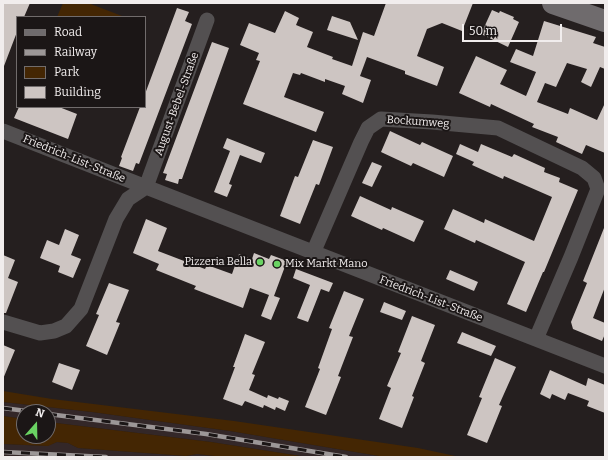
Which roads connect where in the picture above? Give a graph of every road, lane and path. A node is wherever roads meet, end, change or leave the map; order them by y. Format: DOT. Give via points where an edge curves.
graph roads {
  1 [pos="553,3"];
  2 [pos="207,20"];
  3 [pos="605,21"];
  4 [pos="3,131"];
  5 [pos="600,177"];
  6 [pos="146,187"];
  7 [pos="313,253"];
  8 [pos="3,322"];
  9 [pos="536,339"];
  10 [pos="605,366"];
  1 -- 3 [label="main road"];
  2 -- 6 [label="street, August-Bebel-Straße"];
  4 -- 6 [label="street, Friedrich-List-Straße"];
  5 -- 7 [label="street, Bockumweg" via="498,128 381,119 368,128"];
  5 -- 9 [label="street, Bockumweg" via="598,190"];
  6 -- 7 [label="street, Friedrich-List-Straße"];
  6 -- 8 [label="street, Friedrich-List-Straße" via="128,199 116,218 81,309 66,326 40,333"];
  7 -- 9 [label="street, Friedrich-List-Straße"];
  9 -- 10 [label="street, Friedrich-List-Straße"];
}
